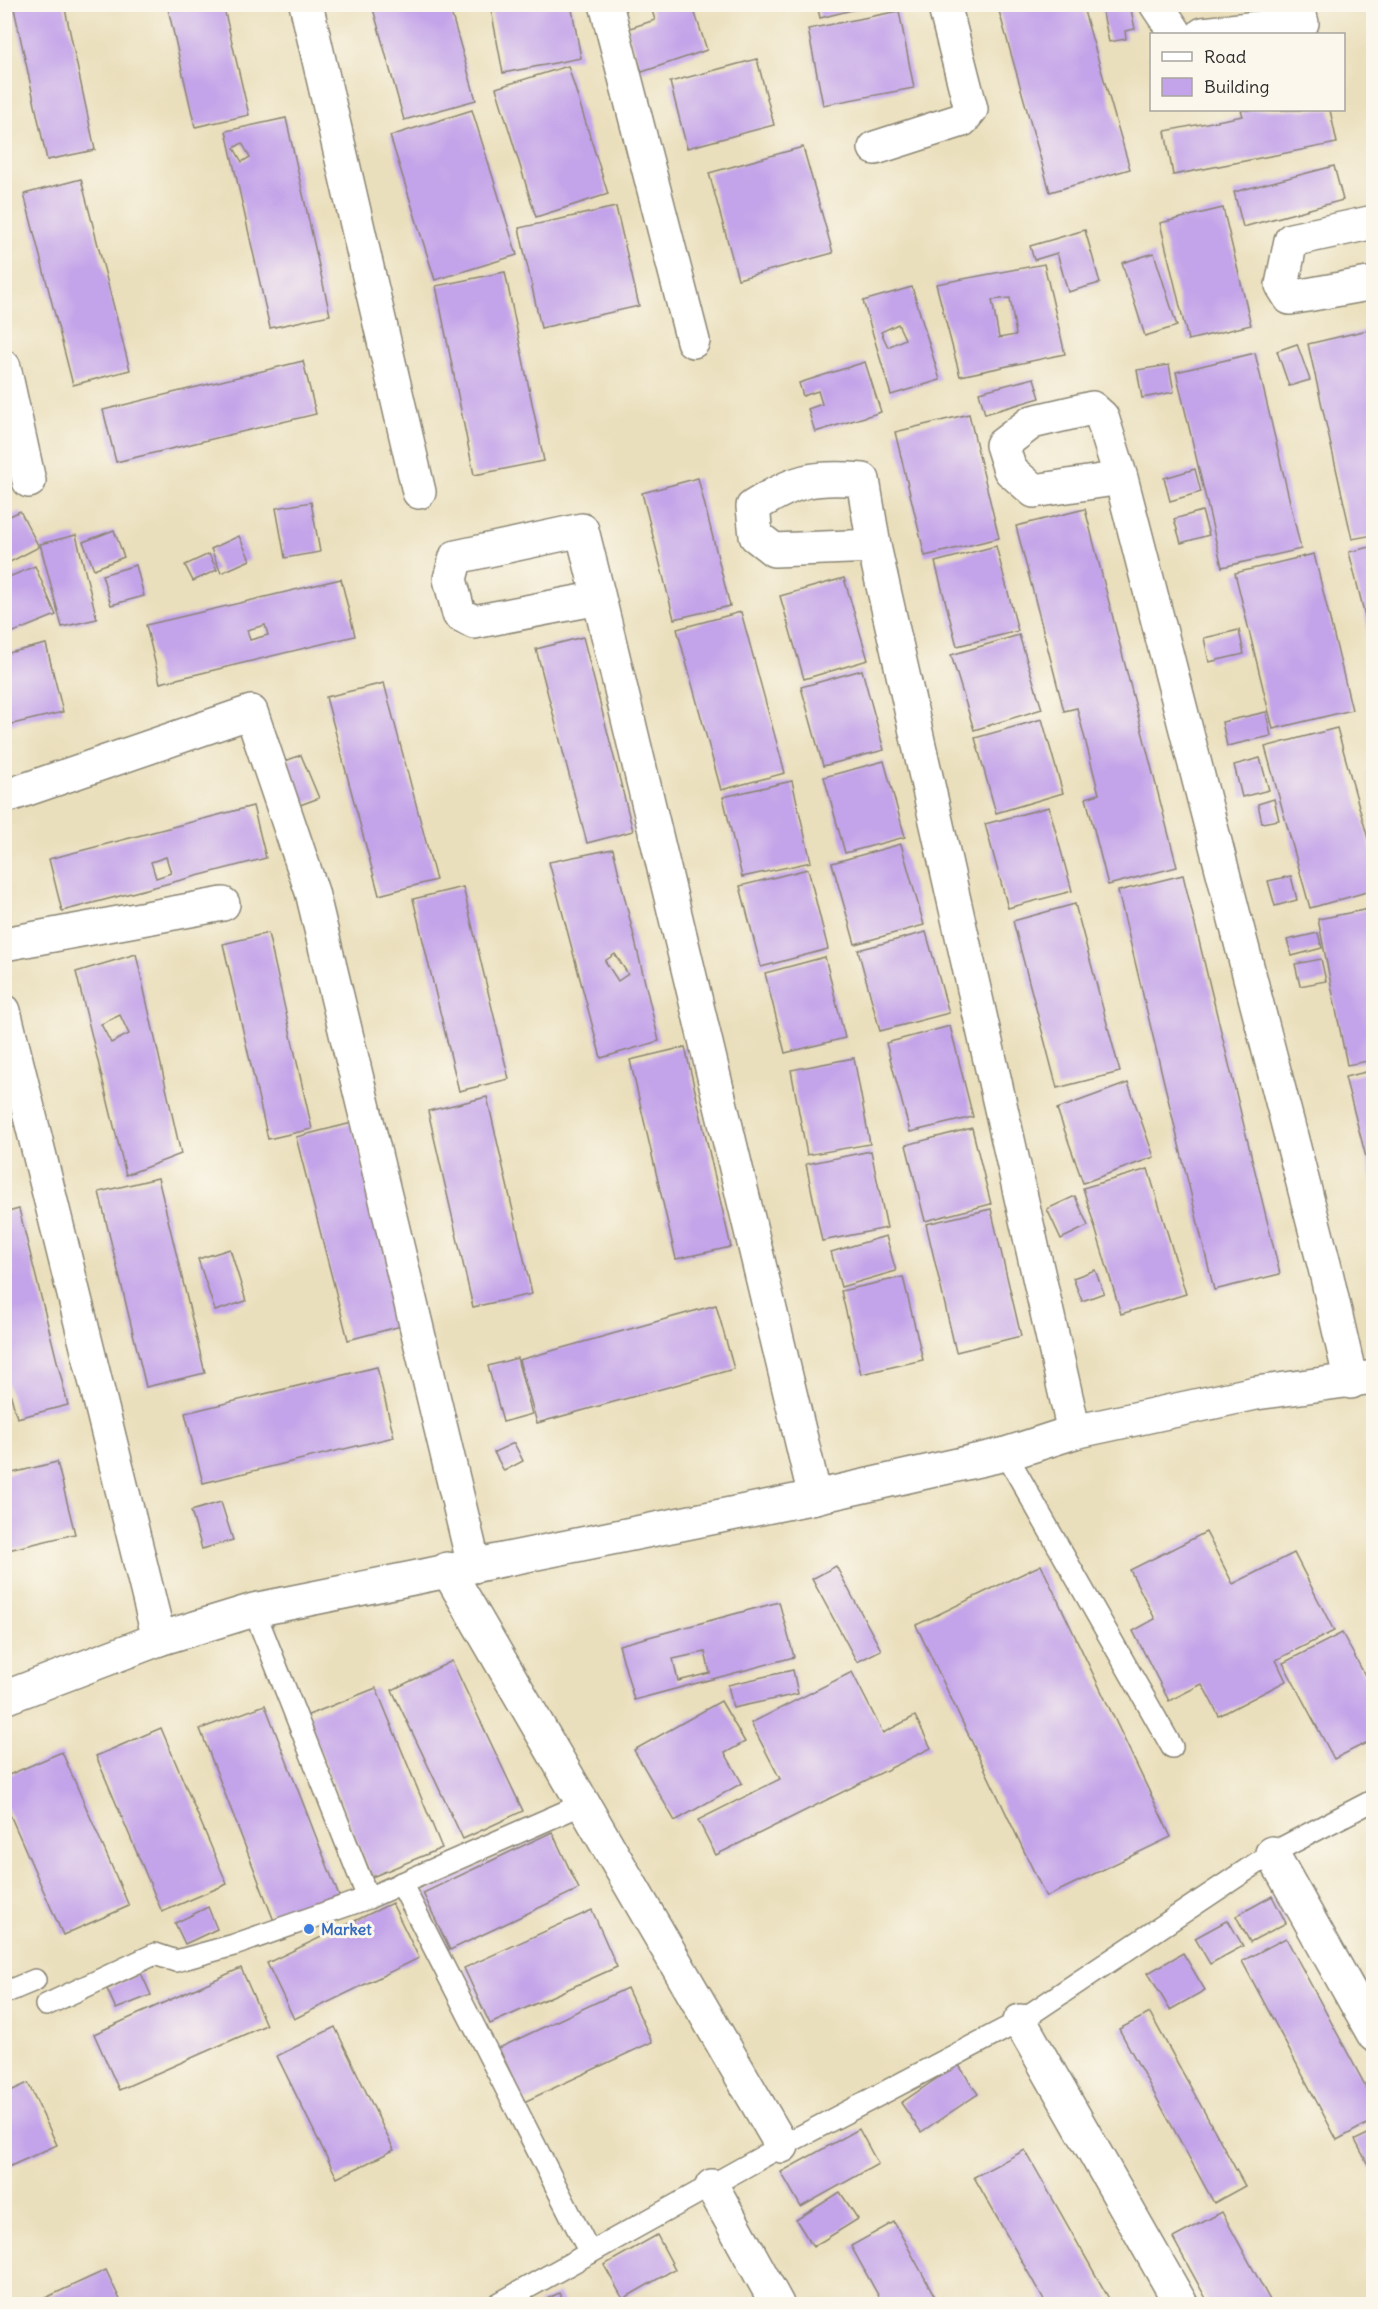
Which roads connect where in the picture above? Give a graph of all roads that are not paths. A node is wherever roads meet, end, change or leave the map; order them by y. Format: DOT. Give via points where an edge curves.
graph roads {
  1 [pos="306,4"];
  2 [pos="606,4"];
  3 [pos="944,4"];
  4 [pos="1156,4"];
  5 [pos="1297,4"];
  6 [pos="1175,33"];
  7 [pos="1212,33"];
  8 [pos="874,148"];
  9 [pos="1374,222"];
  10 [pos="1374,284"];
  11 [pos="693,341"];
  12 [pos="4,367"];
  13 [pos="1121,478"];
  14 [pos="29,481"];
  15 [pos="419,492"];
  16 [pos="874,546"];
  17 [pos="598,598"];
  18 [pos="4,797"];
  19 [pos="223,904"];
  20 [pos="4,944"];
  21 [pos="4,1011"];
  22 [pos="1362,1380"];
  23 [pos="1074,1432"];
  24 [pos="1005,1454"];
  25 [pos="815,1497"];
  26 [pos="461,1568"];
  27 [pos="254,1610"];
  28 [pos="159,1639"];
  29 [pos="4,1698"];
  30 [pos="1172,1747"];
  31 [pos="1374,1800"];
  32 [pos="583,1804"];
  33 [pos="1272,1853"];
  34 [pos="401,1883"];
  35 [pos="368,1898"];
  36 [pos="35,1980"];
  37 [pos="4,1993"];
  38 [pos="46,2005"];
  39 [pos="1020,2021"];
  40 [pos="1374,2035"];
  41 [pos="782,2146"];
  42 [pos="712,2186"];
  43 [pos="590,2253"];
  44 [pos="498,2304"];
  45 [pos="777,2304"];
  46 [pos="1181,2304"];
  1 -- 15 [label="street"];
  2 -- 11 [label="street"];
  3 -- 8 [label="street" via="971,109 962,120"];
  4 -- 6 [label="street"];
  5 -- 7 [label="street" via="1302,23"];
  9 -- 10 [label="street" via="1291,240 1282,285 1290,297"];
  12 -- 14 [label="street"];
  13 -- 22 [label="street" via="1325,1268"];
  16 -- 23 [label="street"];
  17 -- 25 [label="street"];
  18 -- 26 [label="street" via="251,712 312,892"];
  19 -- 20 [label="street"];
  21 -- 28 [label="street"];
  22 -- 23 [label="street" via="1256,1393"];
  23 -- 24 [label="street"];
  24 -- 25 [label="street"];
  24 -- 30 [label="lane"];
  25 -- 26 [label="street"];
  26 -- 27 [label="street"];
  26 -- 32 [label="street"];
  27 -- 28 [label="street"];
  27 -- 35 [label="lane"];
  28 -- 29 [label="street"];
  31 -- 33 [label="lane"];
  32 -- 34 [label="lane"];
  32 -- 41 [label="street"];
  33 -- 39 [label="lane"];
  33 -- 40 [label="street"];
  34 -- 35 [label="lane"];
  34 -- 43 [label="lane"];
  35 -- 38 [label="lane" via="176,1961 155,1954"];
  36 -- 37 [label="lane"];
  39 -- 41 [label="lane"];
  39 -- 46 [label="street"];
  41 -- 42 [label="lane"];
  42 -- 43 [label="lane"];
  42 -- 45 [label="street"];
  43 -- 44 [label="lane"];
}
